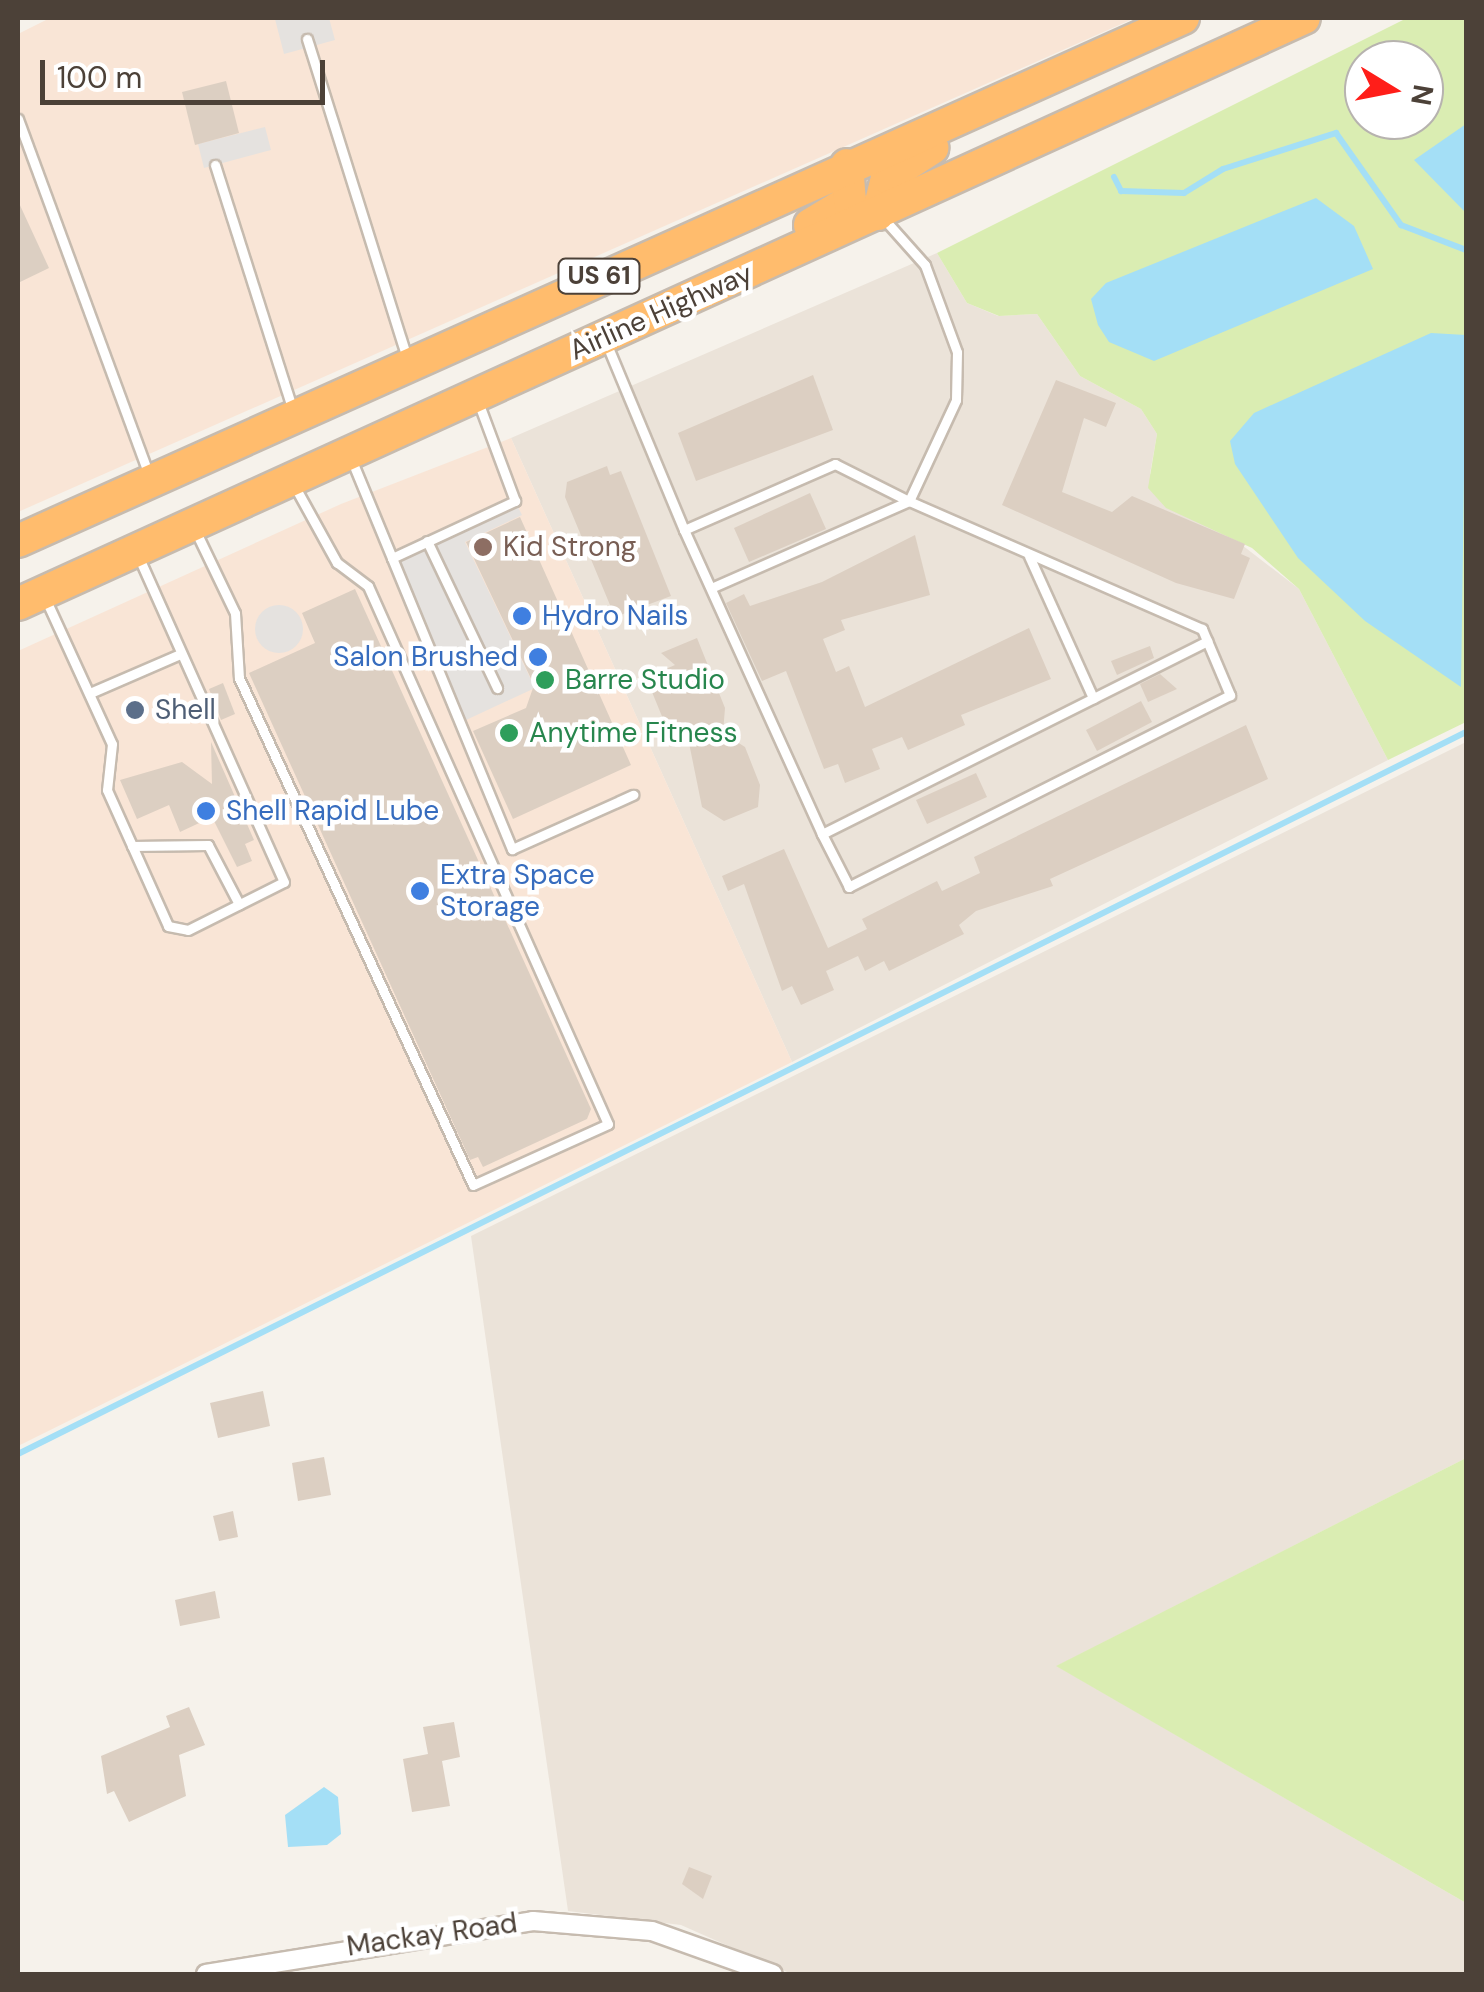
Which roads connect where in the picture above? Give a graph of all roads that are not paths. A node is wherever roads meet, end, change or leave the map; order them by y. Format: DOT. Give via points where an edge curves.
graph roads {
  1 [pos="1183,18"];
  2 [pos="1304,18"];
  3 [pos="308,38"];
  4 [pos="1028,85"];
  5 [pos="18,118"];
  6 [pos="215,165"];
  7 [pos="848,165"];
  8 [pos="878,214"];
  9 [pos="662,312"];
  10 [pos="604,338"];
  11 [pos="408,361"];
  12 [pos="476,397"];
  13 [pos="294,414"];
  14 [pos="349,454"];
  15 [pos="152,480"];
  16 [pos="292,480"];
  17 [pos="909,501"];
  18 [pos="193,525"];
  19 [pos="684,530"];
  20 [pos="18,541"];
  21 [pos="428,542"];
  22 [pos="136,551"];
  23 [pos="1029,556"];
  24 [pos="392,558"];
  25 [pos="710,588"];
  26 [pos="30,599"];
  27 [pos="1208,641"];
  28 [pos="178,654"];
  29 [pos="496,688"];
  30 [pos="90,694"];
  31 [pos="1093,698"];
  32 [pos="633,795"];
  33 [pos="822,834"];
  34 [pos="132,846"];
  35 [pos="239,904"];
  36 [pos="206,1974"];
  37 [pos="772,1974"];
  1 -- 4 [label="highway, US 61"];
  2 -- 8 [label="highway, Airline Highway / US 61"];
  3 -- 11 [label="lane"];
  4 -- 7 [label="highway, US 61"];
  4 -- 8 [label="highway" via="1020,105 897,166"];
  5 -- 15 [label="lane"];
  6 -- 13 [label="lane"];
  7 -- 9 [label="highway" via="850,201 675,292"];
  7 -- 11 [label="highway, US 61"];
  8 -- 9 [label="highway, Airline Highway / US 61"];
  8 -- 17 [label="lane" via="926,264 957,352 956,400"];
  9 -- 10 [label="highway, Airline Highway / US 61"];
  10 -- 12 [label="highway, Airline Highway / US 61"];
  10 -- 19 [label="lane"];
  11 -- 13 [label="highway, US 61"];
  12 -- 14 [label="highway, Airline Highway / US 61"];
  12 -- 21 [label="lane" via="516,500"];
  13 -- 15 [label="highway, US 61"];
  14 -- 16 [label="highway, Airline Highway / US 61"];
  14 -- 24 [label="lane"];
  15 -- 20 [label="highway, US 61"];
  16 -- 18 [label="highway, Airline Highway / US 61"];
  16 -- 18 [label="lane" via="337,563 368,586 608,1124 474,1185 240,678 235,613"];
  17 -- 19 [label="lane" via="834,464"];
  17 -- 23 [label="lane"];
  17 -- 25 [label="lane"];
  18 -- 22 [label="highway, Airline Highway / US 61"];
  19 -- 25 [label="lane"];
  21 -- 24 [label="lane"];
  21 -- 29 [label="lane"];
  22 -- 26 [label="highway, Airline Highway / US 61"];
  22 -- 28 [label="lane"];
  23 -- 27 [label="lane" via="1202,630"];
  23 -- 31 [label="lane"];
  24 -- 32 [label="lane" via="512,849"];
  25 -- 33 [label="lane"];
  26 -- 30 [label="lane"];
  27 -- 31 [label="lane"];
  27 -- 33 [label="lane" via="1230,695 849,887"];
  28 -- 30 [label="lane"];
  28 -- 35 [label="lane" via="284,882"];
  30 -- 34 [label="lane" via="112,744 107,790"];
  31 -- 33 [label="lane"];
  34 -- 35 [label="lane" via="208,845"];
  34 -- 35 [label="lane" via="168,926 188,930"];
  36 -- 37 [label="street, Mackay Road" via="533,1921 652,1932"];
}
